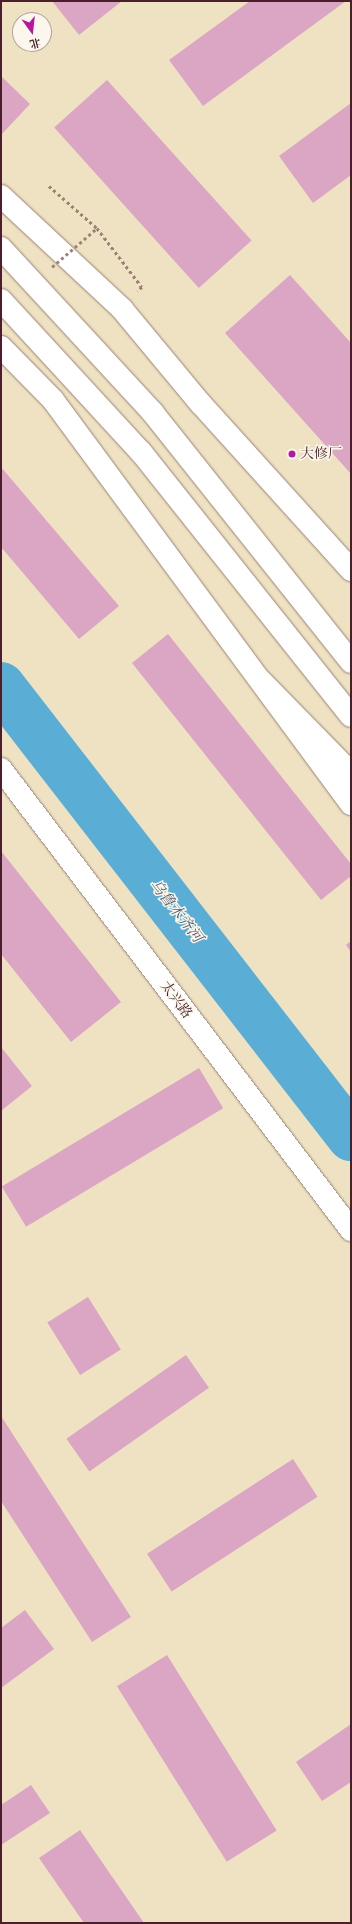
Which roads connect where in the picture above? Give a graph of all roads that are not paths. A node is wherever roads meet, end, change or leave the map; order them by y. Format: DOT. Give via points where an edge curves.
graph roads {
  1 [pos="1,196"];
  2 [pos="1,248"];
  3 [pos="1,300"];
  4 [pos="1,347"];
  5 [pos="351,570"];
  6 [pos="351,662"];
  7 [pos="261,681"];
  8 [pos="351,716"];
  9 [pos="1,769"];
  10 [pos="350,772"];
  11 [pos="351,804"];
  12 [pos="351,1230"];
  1 -- 5 [label="main road" via="122,309 201,404"];
  2 -- 6 [label="main road, bridge" via="153,413"];
  3 -- 8 [label="main road, bridge" via="141,452"];
  4 -- 7 [label="main road" via="53,400"];
  7 -- 10 [label="main road"];
  7 -- 11 [label="main road"];
  9 -- 12 [label="main road, 太兴路"];
}
